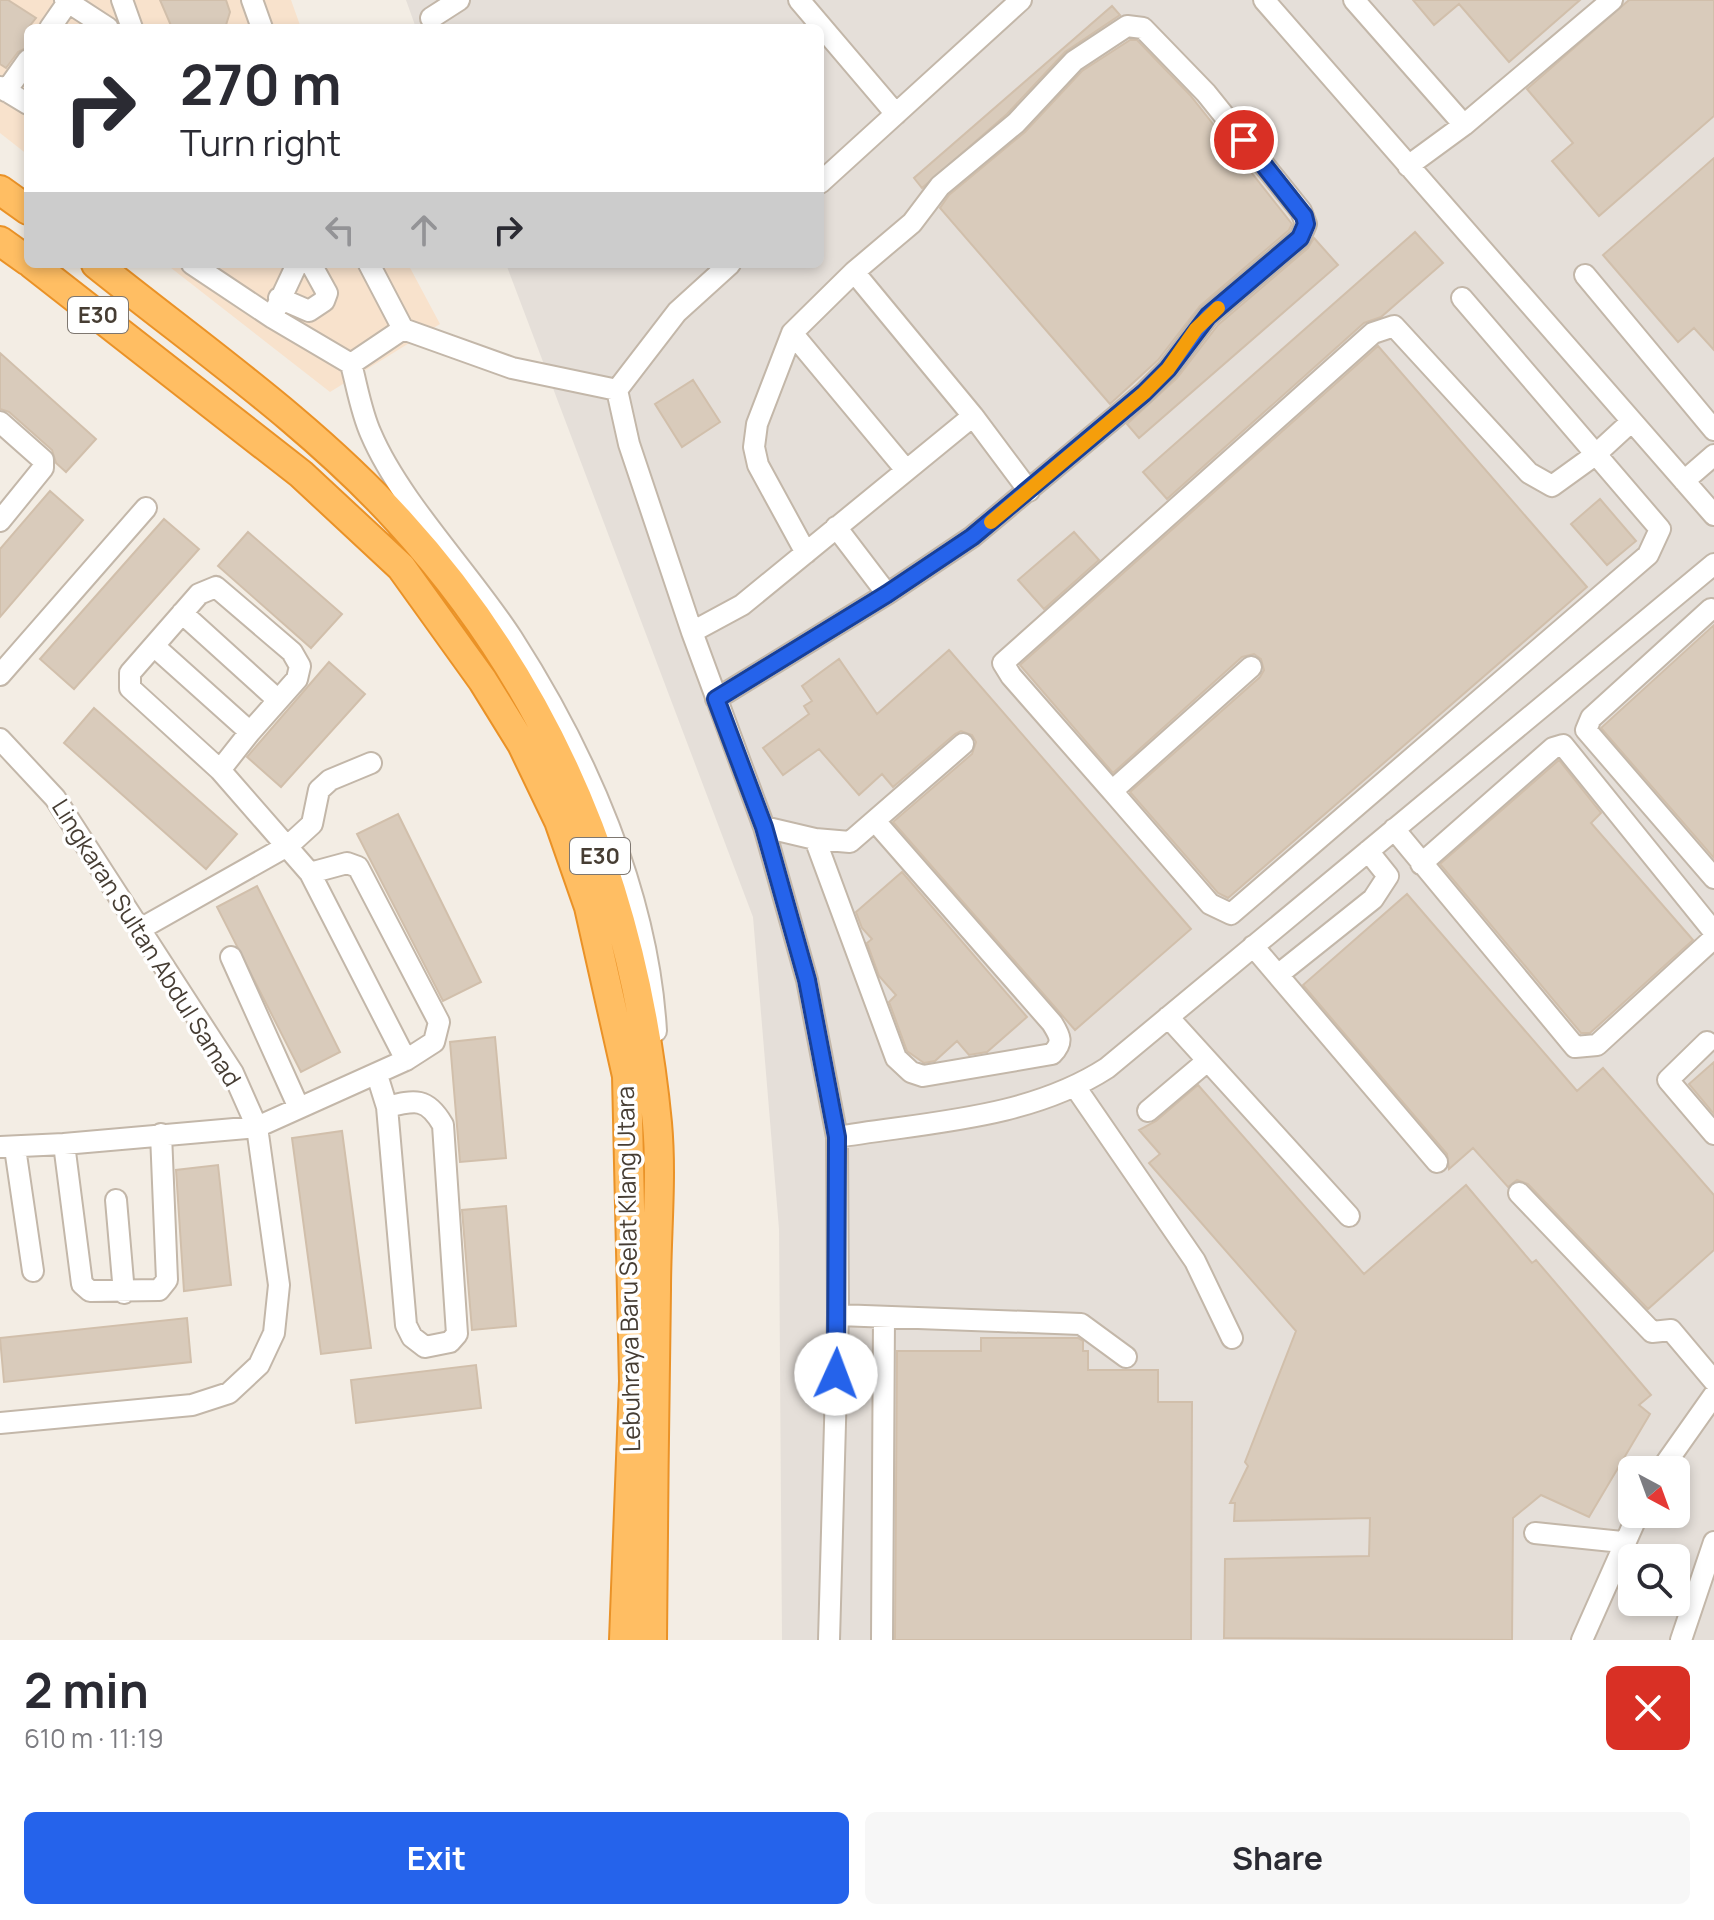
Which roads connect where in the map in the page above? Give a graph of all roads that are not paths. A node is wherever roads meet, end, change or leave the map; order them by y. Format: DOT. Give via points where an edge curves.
graph roads {
  1 [pos="122,0"];
  2 [pos="252,0"];
  3 [pos="459,0"];
  4 [pos="799,0"];
  5 [pos="1021,0"];
  6 [pos="1264,0"];
  7 [pos="1354,0"];
  8 [pos="1612,0"];
  9 [pos="66,1"];
  10 [pos="431,18"];
  11 [pos="52,24"];
  12 [pos="102,24"];
  13 [pos="131,24"];
  14 [pos="261,24"];
  15 [pos="820,24"];
  16 [pos="824,28"];
  17 [pos="24,65"];
  18 [pos="3,89"];
  19 [pos="24,102"];
  20 [pos="896,114"];
  21 [pos="1464,125"];
  22 [pos="1408,166"];
  23 [pos="824,179"];
  24 [pos="0,190"];
  25 [pos="24,207"];
  26 [pos="0,241"];
  27 [pos="24,258"];
  28 [pos="38,268"];
  29 [pos="101,268"];
  30 [pos="198,268"];
  31 [pos="295,268"];
  32 [pos="313,268"];
  33 [pos="371,268"];
  34 [pos="726,268"];
  35 [pos="854,272"];
  36 [pos="1585,275"];
  37 [pos="279,298"];
  38 [pos="1462,298"];
  39 [pos="273,318"];
  40 [pos="403,329"];
  41 [pos="792,333"];
  42 [pos="351,364"];
  43 [pos="617,390"];
  44 [pos="973,416"];
  45 [pos="1632,421"];
  46 [pos="0,422"];
  47 [pos="1714,430"];
  48 [pos="1595,455"];
  49 [pos="1714,455"];
  50 [pos="906,470"];
  51 [pos="1684,481"];
  52 [pos="1029,491"];
  53 [pos="146,508"];
  54 [pos="1714,515"];
  55 [pos="0,521"];
  56 [pos="836,527"];
  57 [pos="806,553"];
  58 [pos="1714,564"];
  59 [pos="887,594"];
  60 [pos="1711,609"];
  61 [pos="182,613"];
  62 [pos="692,632"];
  63 [pos="154,646"];
  64 [pos="1251,667"];
  65 [pos="0,675"];
  66 [pos="716,699"];
  67 [pos="278,700"];
  68 [pos="250,732"];
  69 [pos="0,739"];
  70 [pos="963,744"];
  71 [pos="371,763"];
  72 [pos="220,770"];
  73 [pos="1112,791"];
  74 [pos="875,821"];
  75 [pos="764,827"];
  76 [pos="1394,829"];
  77 [pos="815,839"];
  78 [pos="289,845"];
  79 [pos="1368,851"];
  80 [pos="1421,864"];
  81 [pos="310,873"];
  82 [pos="1714,878"];
  83 [pos="142,928"];
  84 [pos="1714,932"];
  85 [pos="1714,938"];
  86 [pos="1253,946"];
  87 [pos="231,957"];
  88 [pos="1279,974"];
  89 [pos="1168,1017"];
  90 [pos="1707,1042"];
  91 [pos="406,1060"];
  92 [pos="1206,1062"];
  93 [pos="377,1075"];
  94 [pos="1076,1088"];
  95 [pos="387,1107"];
  96 [pos="299,1108"];
  97 [pos="1148,1111"];
  98 [pos="257,1127"];
  99 [pos="658,1128"];
  100 [pos="161,1134"];
  101 [pos="1714,1134"];
  102 [pos="837,1137"];
  103 [pos="64,1144"];
  104 [pos="7,1147"];
  105 [pos="1437,1162"];
  106 [pos="1519,1193"];
  107 [pos="116,1200"];
  108 [pos="1349,1216"];
  109 [pos="33,1271"];
  110 [pos="124,1293"];
  111 [pos="838,1315"];
  112 [pos="884,1317"];
  113 [pos="1232,1338"];
  114 [pos="1126,1357"];
  115 [pos="1714,1381"];
  116 [pos="1714,1395"];
  117 [pos="0,1423"];
  118 [pos="1671,1456"];
  119 [pos="1630,1528"];
  120 [pos="1535,1533"];
  121 [pos="1622,1542"];
  122 [pos="1714,1542"];
  123 [pos="624,1640"];
  124 [pos="652,1640"];
  125 [pos="829,1640"];
  126 [pos="882,1640"];
  127 [pos="1582,1640"];
  128 [pos="1681,1640"];
  1 -- 13 [label="street"];
  2 -- 14 [label="street"];
  3 -- 10 [label="street"];
  4 -- 15 [label="street"];
  5 -- 20 [label="street"];
  6 -- 22 [label="street"];
  7 -- 21 [label="street"];
  8 -- 21 [label="street"];
  9 -- 11 [label="street"];
  9 -- 12 [label="street"];
  16 -- 20 [label="street"];
  17 -- 18 [label="street"];
  18 -- 19 [label="street"];
  20 -- 23 [label="street"];
  21 -- 22 [label="street"];
  22 -- 45 [label="street"];
  24 -- 25 [label="highway"];
  26 -- 27 [label="highway, Lebuhraya Baru Selat Klang Utara / E30"];
  28 -- 123 [label="highway, Lebuhraya Baru Selat Klang Utara / E30" via="301,474 401,567 483,681 522,744 559,821 589,907 627,1076 634,1381"];
  29 -- 99 [label="highway, Lebuhraya Baru Selat Klang Utara / E30" via="328,451 378,500 461,593 519,678 584,813 613,890 640,995"];
  30 -- 39 [label="street"];
  31 -- 37 [label="street"];
  32 -- 37 [label="street" via="327,293 324,301 309,311"];
  33 -- 40 [label="street"];
  34 -- 43 [label="street" via="677,312"];
  35 -- 41 [label="street"];
  35 -- 44 [label="street"];
  35 -- 52 [label="street" via="912,223 940,186 1016,123 1074,61 1127,26 1143,28 1153,37 1282,186 1304,216 1300,238 1208,316 1144,393"];
  36 -- 47 [label="street"];
  37 -- 39 [label="street"];
  38 -- 48 [label="street"];
  39 -- 42 [label="street"];
  40 -- 42 [label="street"];
  40 -- 43 [label="street" via="512,368"];
  41 -- 50 [label="street"];
  41 -- 57 [label="street" via="757,424 754,447 758,465"];
  42 -- 99 [label="street" via="370,433 511,637 560,720 602,810 643,934 655,1017"];
  43 -- 62 [label="street" via="629,444"];
  44 -- 50 [label="street"];
  44 -- 52 [label="street"];
  45 -- 48 [label="street"];
  45 -- 51 [label="street"];
  46 -- 55 [label="street" via="43,460 43,468"];
  48 -- 73 [label="street" via="1660,529 1648,555 1231,914 1210,904"];
  48 -- 73 [label="street" via="1552,486 1529,473 1394,326 1373,333 1003,663"];
  49 -- 51 [label="street"];
  50 -- 56 [label="street"];
  51 -- 54 [label="street"];
  52 -- 59 [label="street"];
  53 -- 65 [label="street"];
  56 -- 57 [label="street"];
  56 -- 59 [label="street"];
  57 -- 62 [label="street" via="742,605"];
  58 -- 76 [label="street"];
  59 -- 66 [label="street"];
  60 -- 82 [label="street" via="1591,718 1586,730"];
  61 -- 63 [label="street"];
  61 -- 67 [label="street"];
  61 -- 67 [label="street" via="199,594 216,587 292,652 300,666 297,679"];
  62 -- 66 [label="street"];
  63 -- 68 [label="street"];
  63 -- 72 [label="street" via="130,673 130,688"];
  64 -- 73 [label="street"];
  66 -- 75 [label="street"];
  67 -- 68 [label="street"];
  68 -- 72 [label="street"];
  69 -- 83 [label="street, Lingkaran Sultan Abdul Samad" via="55,798"];
  70 -- 74 [label="street"];
  71 -- 78 [label="street" via="319,790 312,824"];
  72 -- 78 [label="street"];
  74 -- 77 [label="street" via="850,842"];
  74 -- 77 [label="street" via="1052,1023 1061,1038 1052,1054 923,1076 911,1072 896,1058"];
  75 -- 77 [label="street"];
  75 -- 102 [label="street" via="807,980"];
  76 -- 79 [label="street"];
  76 -- 80 [label="street"];
  78 -- 81 [label="street"];
  78 -- 83 [label="street"];
  79 -- 86 [label="street"];
  79 -- 88 [label="street" via="1388,876 1373,899"];
  80 -- 84 [label="street" via="1553,748 1563,745"];
  80 -- 85 [label="street" via="1575,1047 1597,1045"];
  81 -- 91 [label="street"];
  81 -- 91 [label="street" via="347,863 358,867 439,1022 434,1042"];
  83 -- 98 [label="street, Lingkaran Sultan Abdul Samad" via="233,1073"];
  86 -- 88 [label="street"];
  86 -- 89 [label="street"];
  87 -- 96 [label="street"];
  88 -- 105 [label="street"];
  89 -- 92 [label="street"];
  89 -- 94 [label="street"];
  90 -- 101 [label="street" via="1668,1080"];
  91 -- 93 [label="street"];
  92 -- 97 [label="street"];
  92 -- 108 [label="street"];
  93 -- 95 [label="street"];
  93 -- 96 [label="street"];
  94 -- 102 [label="street" via="1026,1107"];
  94 -- 113 [label="street" via="1195,1261"];
  95 -- 95 [label="street" via="414,1101 434,1108 443,1125 457,1334 450,1342 425,1347 406,1325"];
  96 -- 98 [label="street"];
  98 -- 100 [label="street"];
  98 -- 117 [label="street, Lingkaran Sultan Abdul Samad" via="279,1285 274,1333 259,1365 229,1393 192,1405"];
  99 -- 124 [label="highway, Lebuhraya Baru Selat Klang Utara / E30"];
  100 -- 103 [label="street"];
  100 -- 110 [label="street" via="167,1280 159,1290"];
  102 -- 111 [label="street"];
  103 -- 104 [label="street"];
  103 -- 110 [label="street" via="82,1284 90,1291"];
  104 -- 109 [label="street"];
  106 -- 115 [label="street" via="1652,1332 1671,1330"];
  107 -- 110 [label="street"];
  111 -- 112 [label="street"];
  111 -- 125 [label="street"];
  112 -- 114 [label="street" via="1081,1324"];
  112 -- 126 [label="street"];
  116 -- 118 [label="street"];
  119 -- 121 [label="street"];
  120 -- 121 [label="street"];
  121 -- 127 [label="street"];
  122 -- 128 [label="street"];
}
